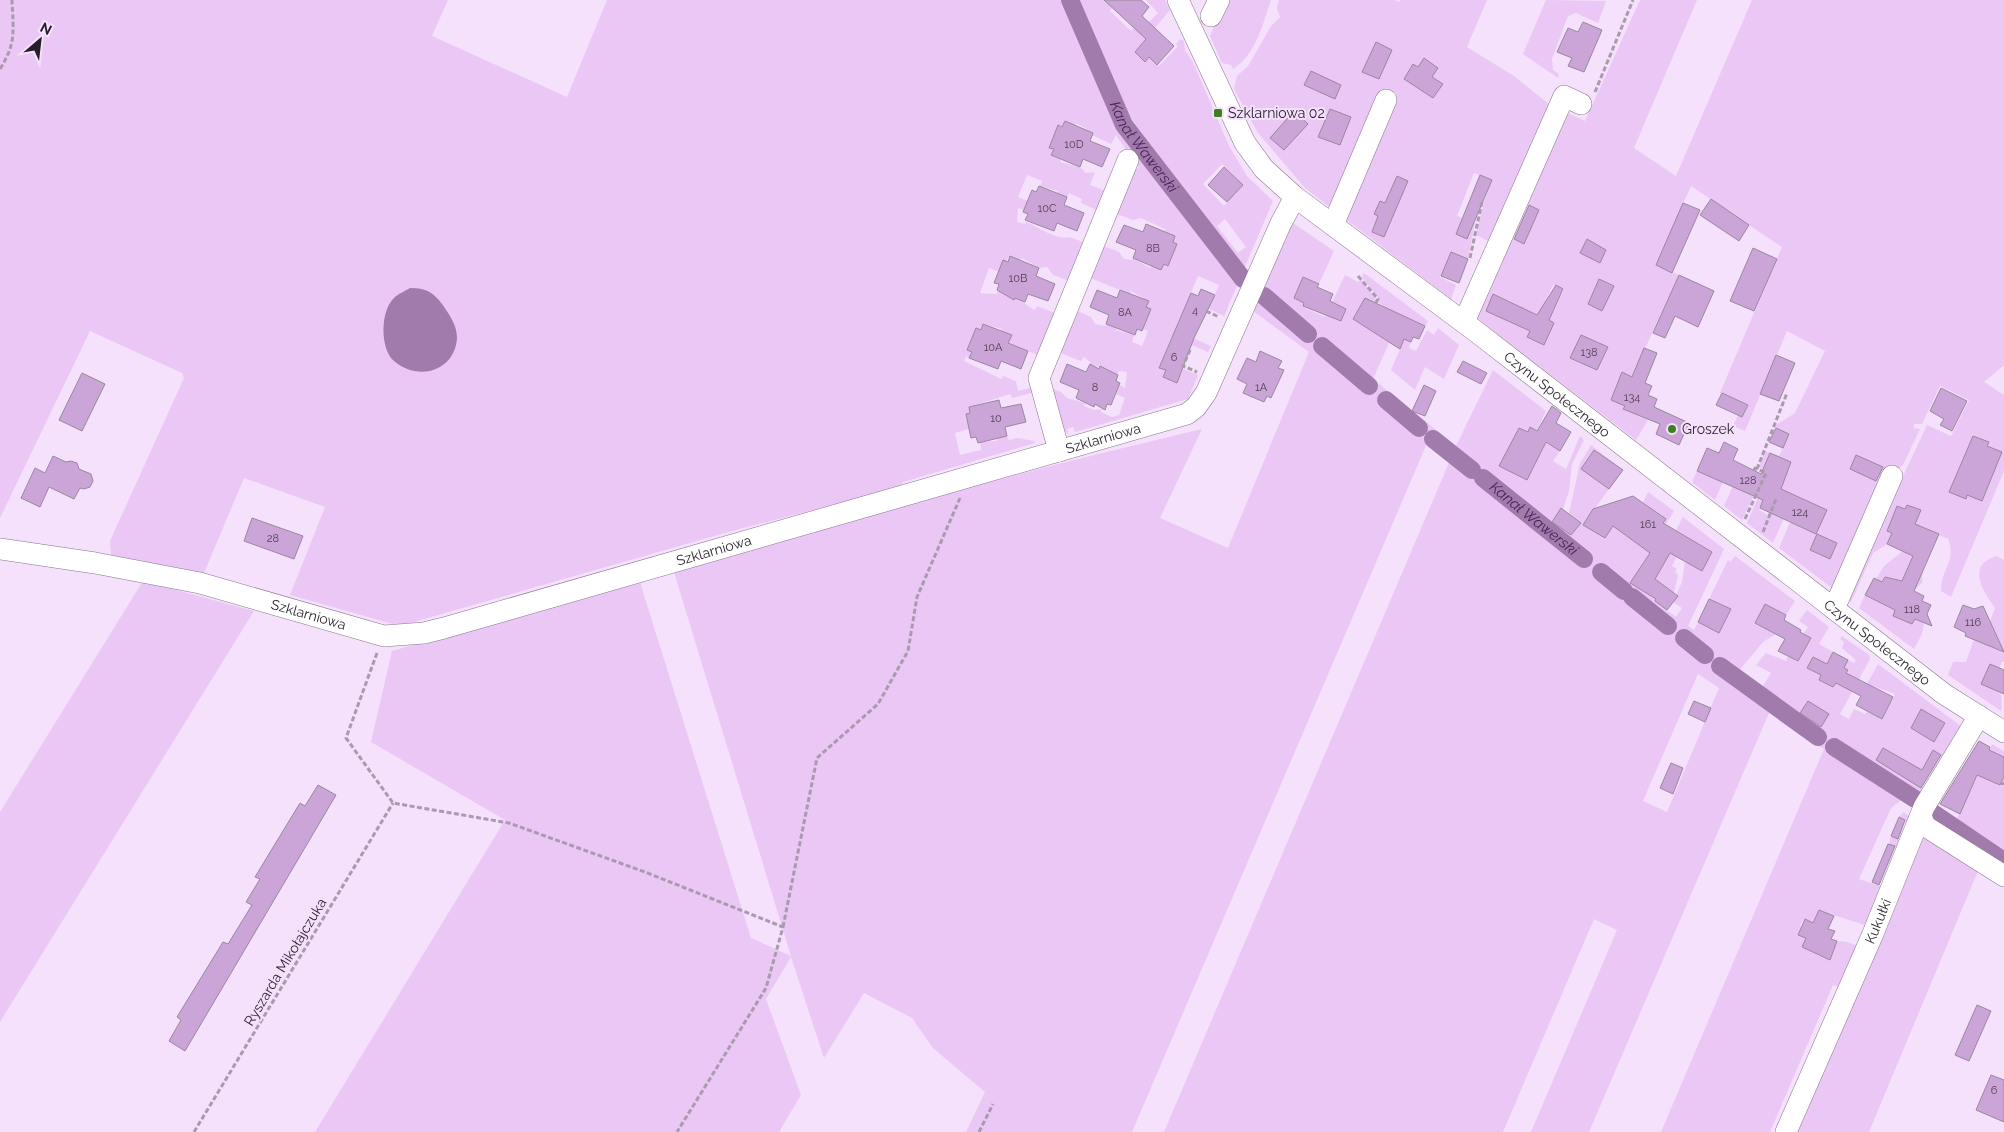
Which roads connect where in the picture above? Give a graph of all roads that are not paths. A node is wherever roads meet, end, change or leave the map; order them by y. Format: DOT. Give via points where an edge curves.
graph roads {
  1 [pos="1178,0"];
  2 [pos="1386,100"];
  3 [pos="1581,104"];
  4 [pos="1128,160"];
  5 [pos="1295,198"];
  6 [pos="1333,226"];
  7 [pos="1464,322"];
  8 [pos="1059,451"];
  9 [pos="1892,476"];
  10 [pos="0,549"];
  11 [pos="1834,609"];
  12 [pos="1979,716"];
  13 [pos="2004,732"];
  14 [pos="1921,816"];
  15 [pos="2004,876"];
  16 [pos="1786,1132"];
  1 -- 5 [label="street, Czynu Społecznego" via="1245,144 1264,169"];
  2 -- 6 [label="street"];
  3 -- 7 [label="street" via="1564,96"];
  4 -- 8 [label="street" via="1039,378"];
  5 -- 6 [label="street, Czynu Społecznego"];
  5 -- 8 [label="street, Szklarniowa" via="1206,393 1196,408 1184,416"];
  6 -- 7 [label="street, Czynu Społecznego"];
  7 -- 11 [label="street, Czynu Społecznego"];
  8 -- 10 [label="street, Szklarniowa" via="424,633 384,636 200,583"];
  9 -- 11 [label="street"];
  11 -- 12 [label="street, Czynu Społecznego" via="1944,694"];
  12 -- 13 [label="street, Czynu Społecznego"];
  12 -- 14 [label="street, Kukułki" via="1932,791"];
  14 -- 15 [label="street" via="1925,826"];
  14 -- 16 [label="street, Kukułki"];
}
